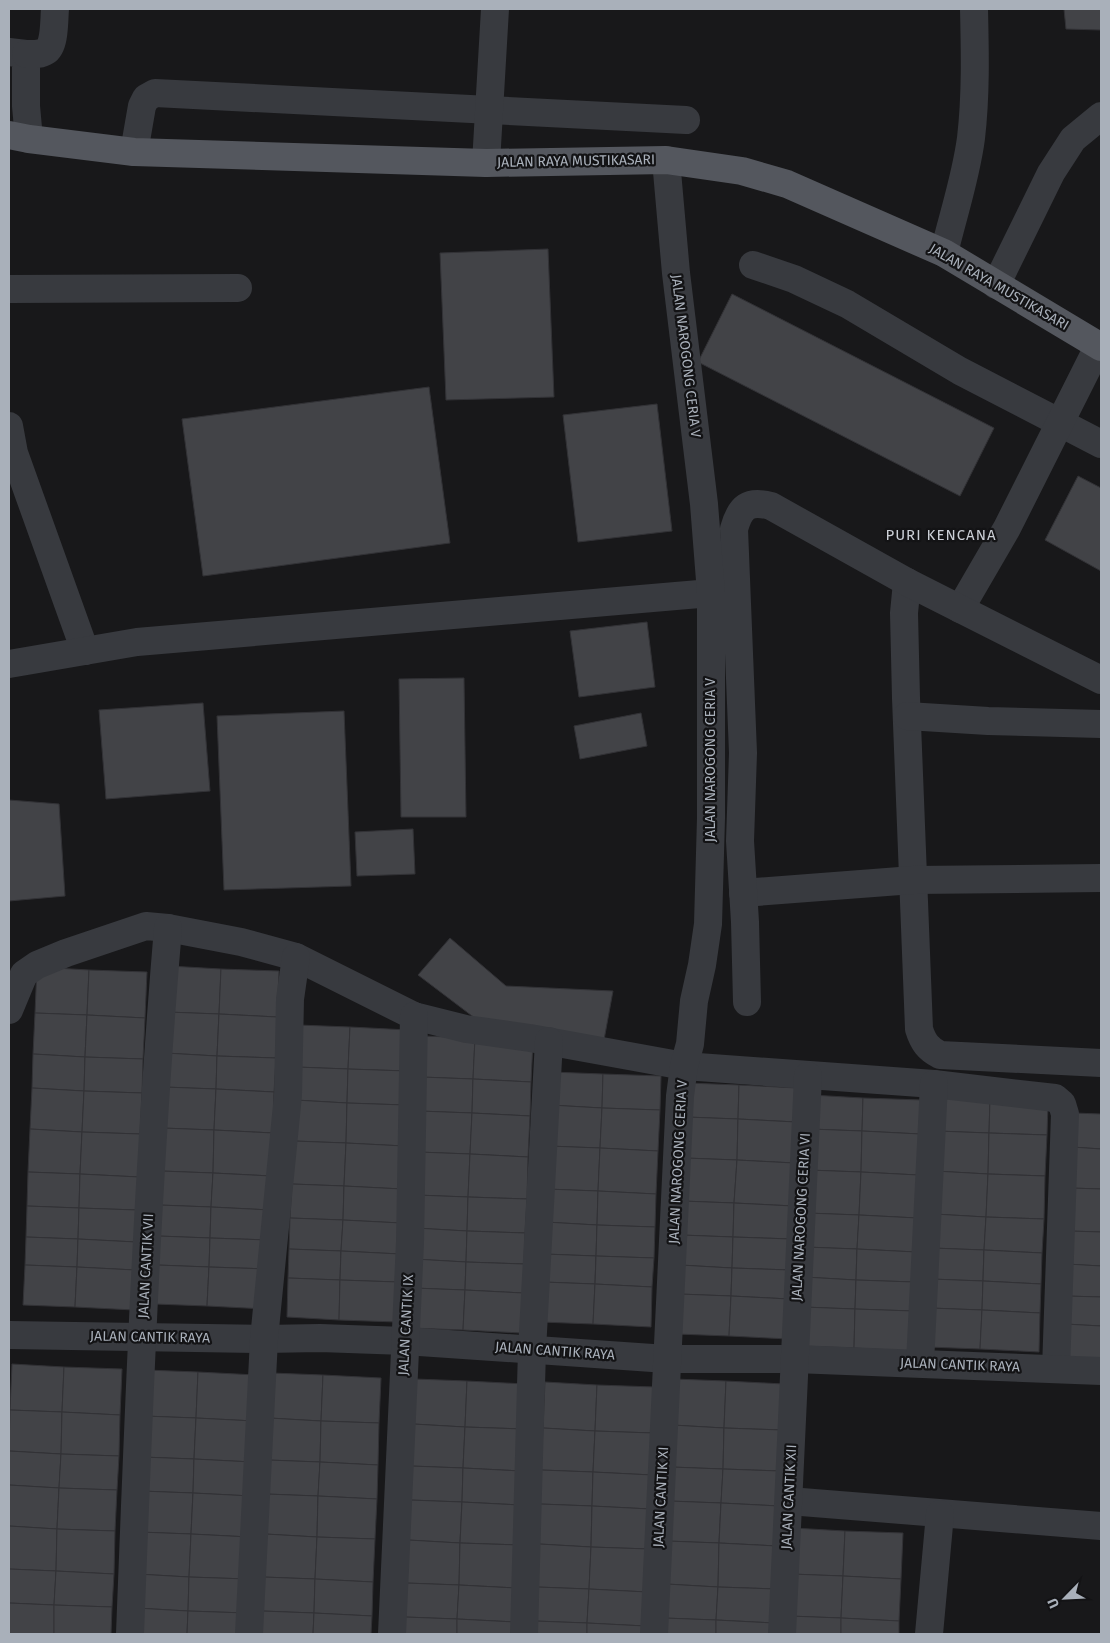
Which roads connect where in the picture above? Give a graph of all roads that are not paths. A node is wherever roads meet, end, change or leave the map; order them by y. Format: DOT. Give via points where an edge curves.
graph roads {
  1 [pos="55,9"];
  2 [pos="494,9"];
  3 [pos="974,9"];
  4 [pos="17,53"];
  5 [pos="489,109"];
  6 [pos="1101,116"];
  7 [pos="686,120"];
  8 [pos="19,137"];
  9 [pos="134,152"];
  10 [pos="666,160"];
  11 [pos="486,163"];
  12 [pos="944,253"];
  13 [pos="753,265"];
  14 [pos="996,285"];
  15 [pos="238,288"];
  16 [pos="9,289"];
  17 [pos="1100,346"];
  18 [pos="1060,423"];
  19 [pos="9,426"];
  20 [pos="1101,444"];
  21 [pos="907,582"];
  22 [pos="711,592"];
  23 [pos="960,609"];
  24 [pos="85,651"];
  25 [pos="9,664"];
  26 [pos="1101,680"];
  27 [pos="907,716"];
  28 [pos="1101,724"];
  29 [pos="1101,878"];
  30 [pos="912,880"];
  31 [pos="743,893"];
  32 [pos="168,928"];
  33 [pos="296,957"];
  34 [pos="747,1002"];
  35 [pos="9,1010"];
  36 [pos="414,1016"];
  37 [pos="549,1041"];
  38 [pos="1101,1063"];
  39 [pos="684,1066"];
  40 [pos="808,1076"];
  41 [pos="934,1084"];
  42 [pos="9,1335"];
  43 [pos="142,1336"];
  44 [pos="264,1339"];
  45 [pos="405,1341"];
  46 [pos="532,1350"];
  47 [pos="667,1359"];
  48 [pos="795,1359"];
  49 [pos="920,1363"];
  50 [pos="1056,1369"];
  51 [pos="1101,1371"];
  52 [pos="789,1502"];
  53 [pos="940,1514"];
  54 [pos="1101,1526"];
  55 [pos="130,1634"];
  56 [pos="249,1634"];
  57 [pos="392,1634"];
  58 [pos="524,1634"];
  59 [pos="654,1634"];
  60 [pos="782,1634"];
  61 [pos="929,1634"];
  1 -- 4 [label="street" via="52,45 47,51"];
  2 -- 5 [label="street"];
  3 -- 12 [label="street" via="971,138"];
  4 -- 8 [label="street" via="26,106"];
  5 -- 7 [label="street"];
  5 -- 9 [label="street" via="155,93 146,98 142,106"];
  5 -- 11 [label="street"];
  6 -- 14 [label="street" via="1073,139 1051,173"];
  8 -- 9 [label="main road, JALAN RAYA MUSTIKASARI"];
  9 -- 11 [label="main road, JALAN RAYA MUSTIKASARI"];
  10 -- 11 [label="main road, JALAN RAYA MUSTIKASARI"];
  10 -- 12 [label="main road, JALAN RAYA MUSTIKASARI" via="742,171 787,184"];
  10 -- 22 [label="street, JALAN NAROGONG CERIA V"];
  12 -- 14 [label="main road, JALAN RAYA MUSTIKASARI"];
  13 -- 18 [label="street" via="794,279 847,304 960,372"];
  14 -- 17 [label="main road, JALAN RAYA MUSTIKASARI"];
  15 -- 16 [label="street"];
  17 -- 18 [label="street"];
  18 -- 20 [label="street"];
  18 -- 23 [label="street" via="1007,528"];
  19 -- 24 [label="street" via="14,453"];
  21 -- 23 [label="street"];
  21 -- 27 [label="street" via="904,613"];
  21 -- 31 [label="street" via="771,506 752,504 737,518 734,529"];
  22 -- 24 [label="street" via="137,642"];
  22 -- 39 [label="street, JALAN NAROGONG CERIA V" via="708,924"];
  23 -- 26 [label="street"];
  24 -- 25 [label="street"];
  27 -- 28 [label="street"];
  27 -- 30 [label="street"];
  29 -- 30 [label="street"];
  30 -- 31 [label="street"];
  30 -- 38 [label="street" via="919,1028 926,1046 940,1055"];
  31 -- 34 [label="street"];
  32 -- 33 [label="street"];
  32 -- 35 [label="street" via="146,926 37,966 24,974"];
  32 -- 43 [label="street, JALAN CANTIK VII"];
  33 -- 36 [label="street"];
  33 -- 44 [label="street" via="290,1000 288,1095"];
  36 -- 37 [label="street" via="466,1029"];
  36 -- 45 [label="street, JALAN CANTIK IX"];
  37 -- 39 [label="street"];
  37 -- 46 [label="street"];
  39 -- 40 [label="street"];
  39 -- 47 [label="street, JALAN NAROGONG CERIA V"];
  40 -- 41 [label="street"];
  40 -- 48 [label="street, JALAN NAROGONG CERIA VI"];
  41 -- 49 [label="street"];
  41 -- 50 [label="street" via="1055,1098 1064,1108"];
  42 -- 43 [label="street, JALAN CANTIK RAYA"];
  43 -- 44 [label="street, JALAN CANTIK RAYA"];
  43 -- 55 [label="street, JALAN CANTIK VII"];
  44 -- 45 [label="street, JALAN CANTIK RAYA"];
  44 -- 56 [label="street"];
  45 -- 46 [label="street, JALAN CANTIK RAYA"];
  45 -- 57 [label="street, JALAN CANTIK IX"];
  46 -- 47 [label="street, JALAN CANTIK RAYA"];
  46 -- 58 [label="street"];
  47 -- 48 [label="street, JALAN CANTIK RAYA"];
  47 -- 59 [label="street, JALAN CANTIK XI"];
  48 -- 49 [label="street, JALAN CANTIK RAYA"];
  48 -- 52 [label="street, JALAN CANTIK XII"];
  49 -- 50 [label="street, JALAN CANTIK RAYA"];
  50 -- 51 [label="street, JALAN CANTIK RAYA"];
  52 -- 53 [label="street"];
  52 -- 60 [label="street, JALAN CANTIK XII"];
  53 -- 54 [label="street"];
  53 -- 61 [label="street"];
}
